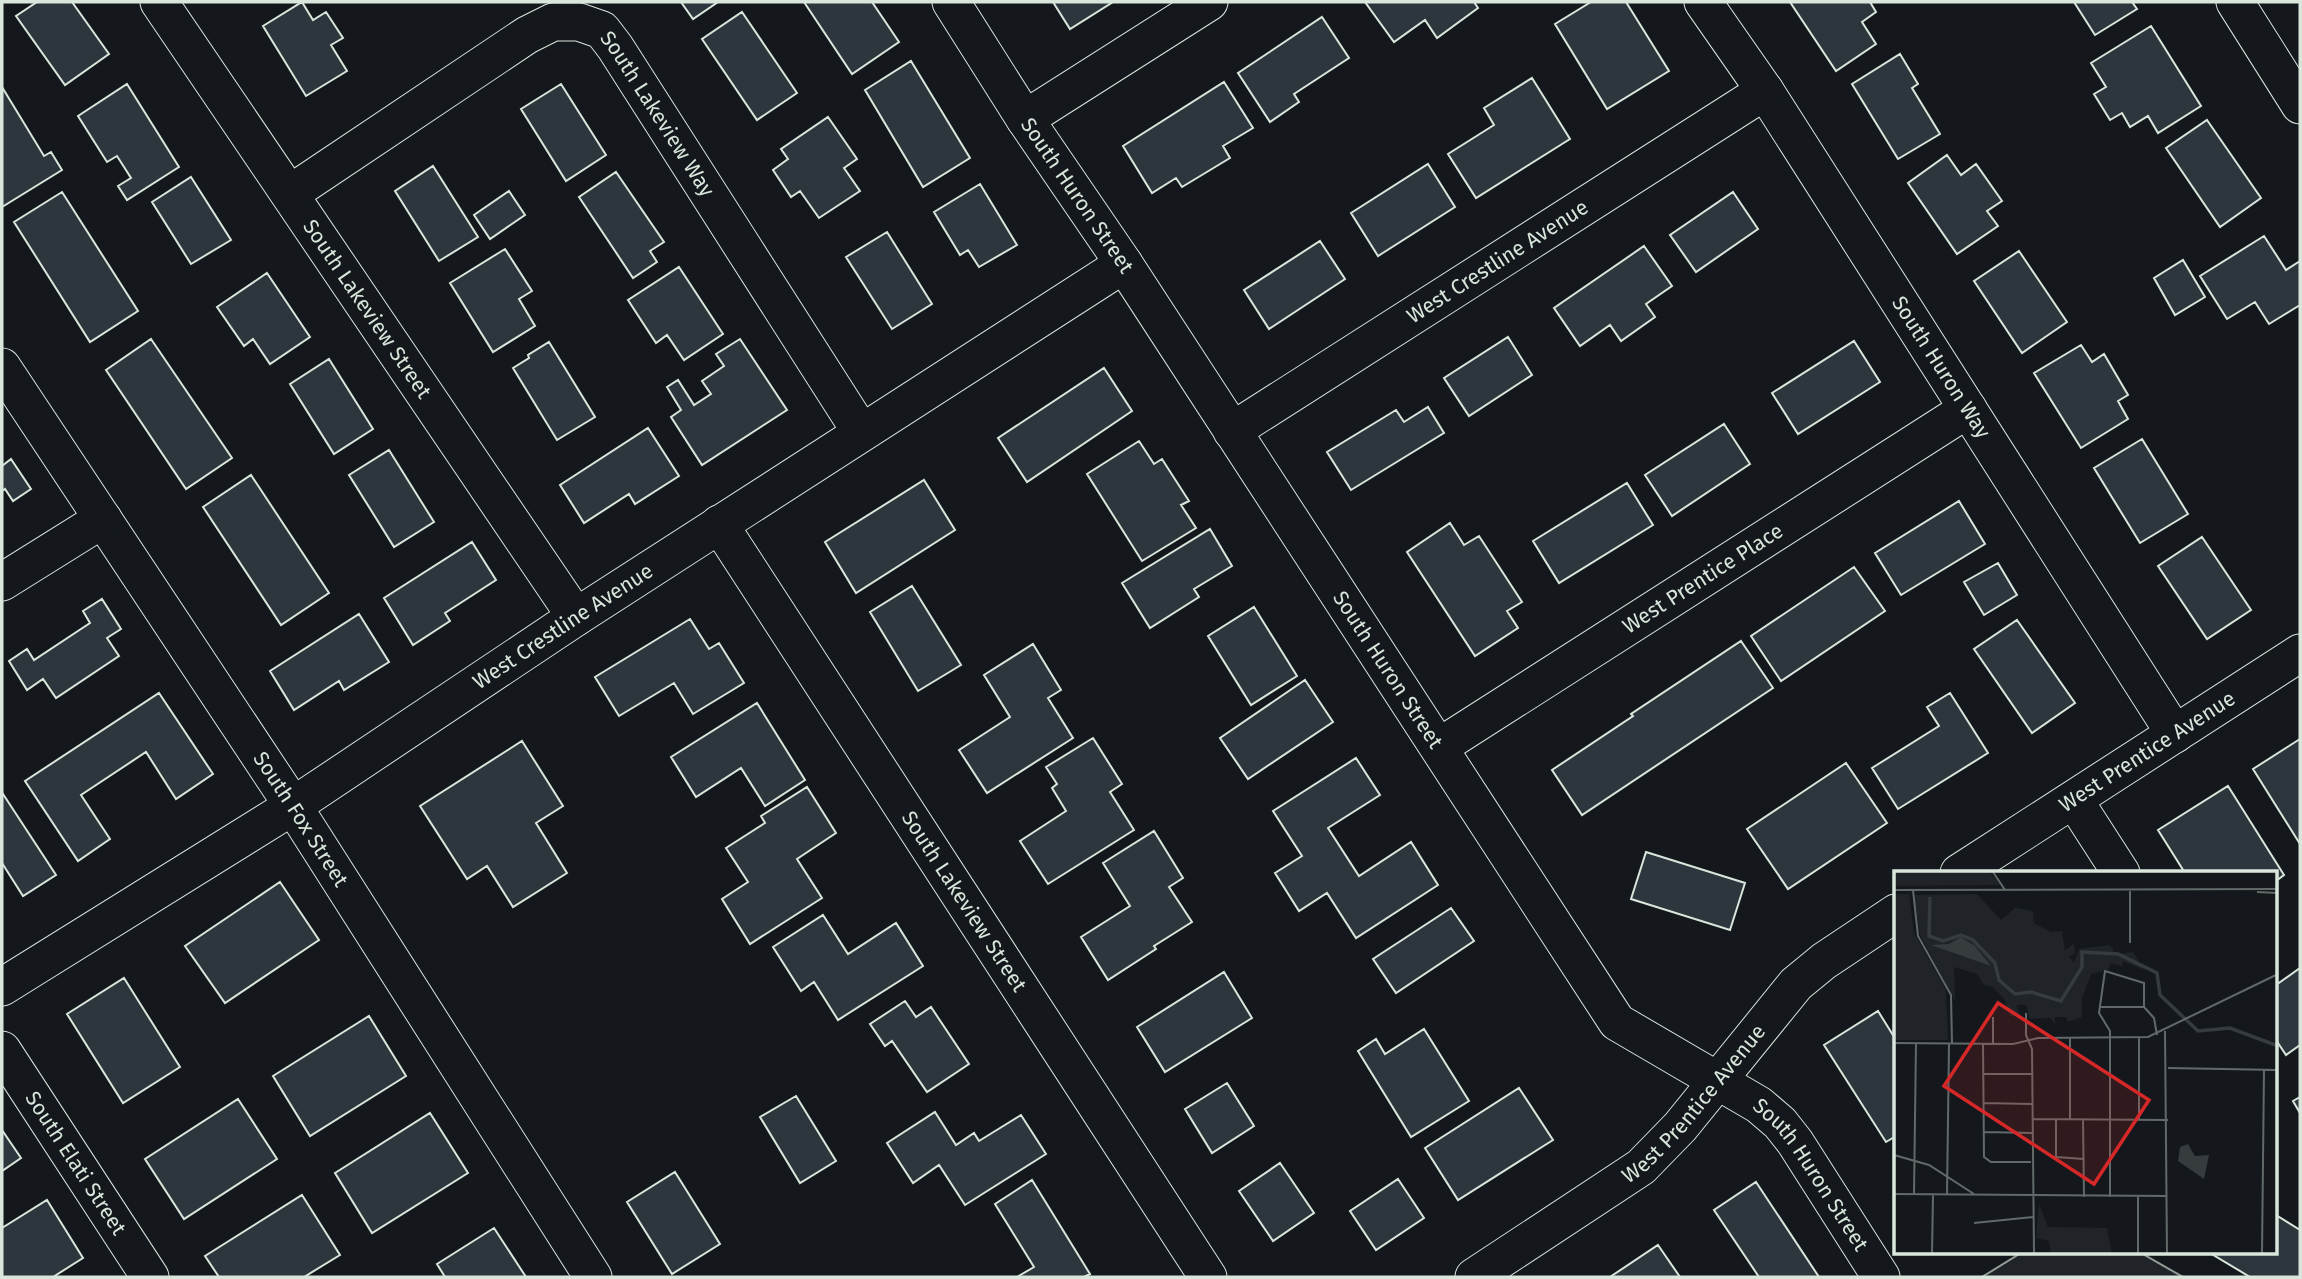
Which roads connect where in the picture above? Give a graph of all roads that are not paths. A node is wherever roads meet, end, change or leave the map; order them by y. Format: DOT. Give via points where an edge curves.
graph roads {
  1 [pos="159,2"];
  2 [pos="951,2"];
  3 [pos="1209,2"];
  4 [pos="1703,2"];
  5 [pos="2235,2"];
  6 [pos="1765,91"];
  7 [pos="2300,105"];
  8 [pos="1024,119"];
  9 [pos="291,193"];
  10 [pos="1124,264"];
  11 [pos="2,367"];
  12 [pos="1968,409"];
  13 [pos="1232,431"];
  14 [pos="861,432"];
  15 [pos="103,519"];
  16 [pos="719,524"];
  17 [pos="2,582"];
  18 [pos="576,617"];
  19 [pos="2300,653"];
  20 [pos="2175,734"];
  21 [pos="1439,747"];
  22 [pos="2074,800"];
  23 [pos="293,806"];
  24 [pos="1962,871"];
  25 [pos="2120,871"];
  26 [pos="1894,915"];
  27 [pos="2,986"];
  28 [pos="2,1050"];
  29 [pos="1718,1081"];
  30 [pos="150,1277"];
  31 [pos="593,1277"];
  32 [pos="1208,1277"];
  33 [pos="1474,1277"];
  34 [pos="1881,1277"];
  1 -- 9 [label="street, South Lakeview Street"];
  2 -- 8 [label="street, South Huron Street"];
  3 -- 8 [label="street"];
  4 -- 6 [label="street, South Huron Way"];
  5 -- 7 [label="street"];
  6 -- 12 [label="street, South Huron Way"];
  6 -- 13 [label="street, West Crestline Avenue"];
  8 -- 10 [label="street, South Huron Street"];
  9 -- 14 [label="street, South Lakeview Way" via="527,35 553,23 579,22 602,30"];
  9 -- 18 [label="street, South Lakeview Street"];
  10 -- 13 [label="street, South Huron Street"];
  10 -- 14 [label="street, West Crestline Avenue"];
  11 -- 15 [label="street, South Fox Street"];
  12 -- 20 [label="street, South Huron Way"];
  12 -- 21 [label="street, West Prentice Place"];
  13 -- 21 [label="street, South Huron Street"];
  14 -- 16 [label="street, West Crestline Avenue"];
  15 -- 17 [label="street"];
  15 -- 23 [label="street, South Fox Street"];
  16 -- 18 [label="street, West Crestline Avenue"];
  16 -- 32 [label="street, South Lakeview Street"];
  18 -- 23 [label="street, West Crestline Avenue"];
  19 -- 20 [label="street, West Prentice Avenue"];
  20 -- 22 [label="street, West Prentice Avenue"];
  21 -- 29 [label="street, South Huron Street" via="1617,1022"];
  22 -- 24 [label="street, West Prentice Avenue"];
  22 -- 25 [label="street"];
  23 -- 27 [label="street, West Crestline Avenue"];
  23 -- 31 [label="street, South Fox Street"];
  26 -- 29 [label="street, West Prentice Avenue" via="1796,984"];
  28 -- 30 [label="street, South Elati Street"];
  29 -- 33 [label="street, West Prentice Avenue" via="1641,1167"];
  29 -- 34 [label="street, South Huron Street" via="1780,1123"];
}
